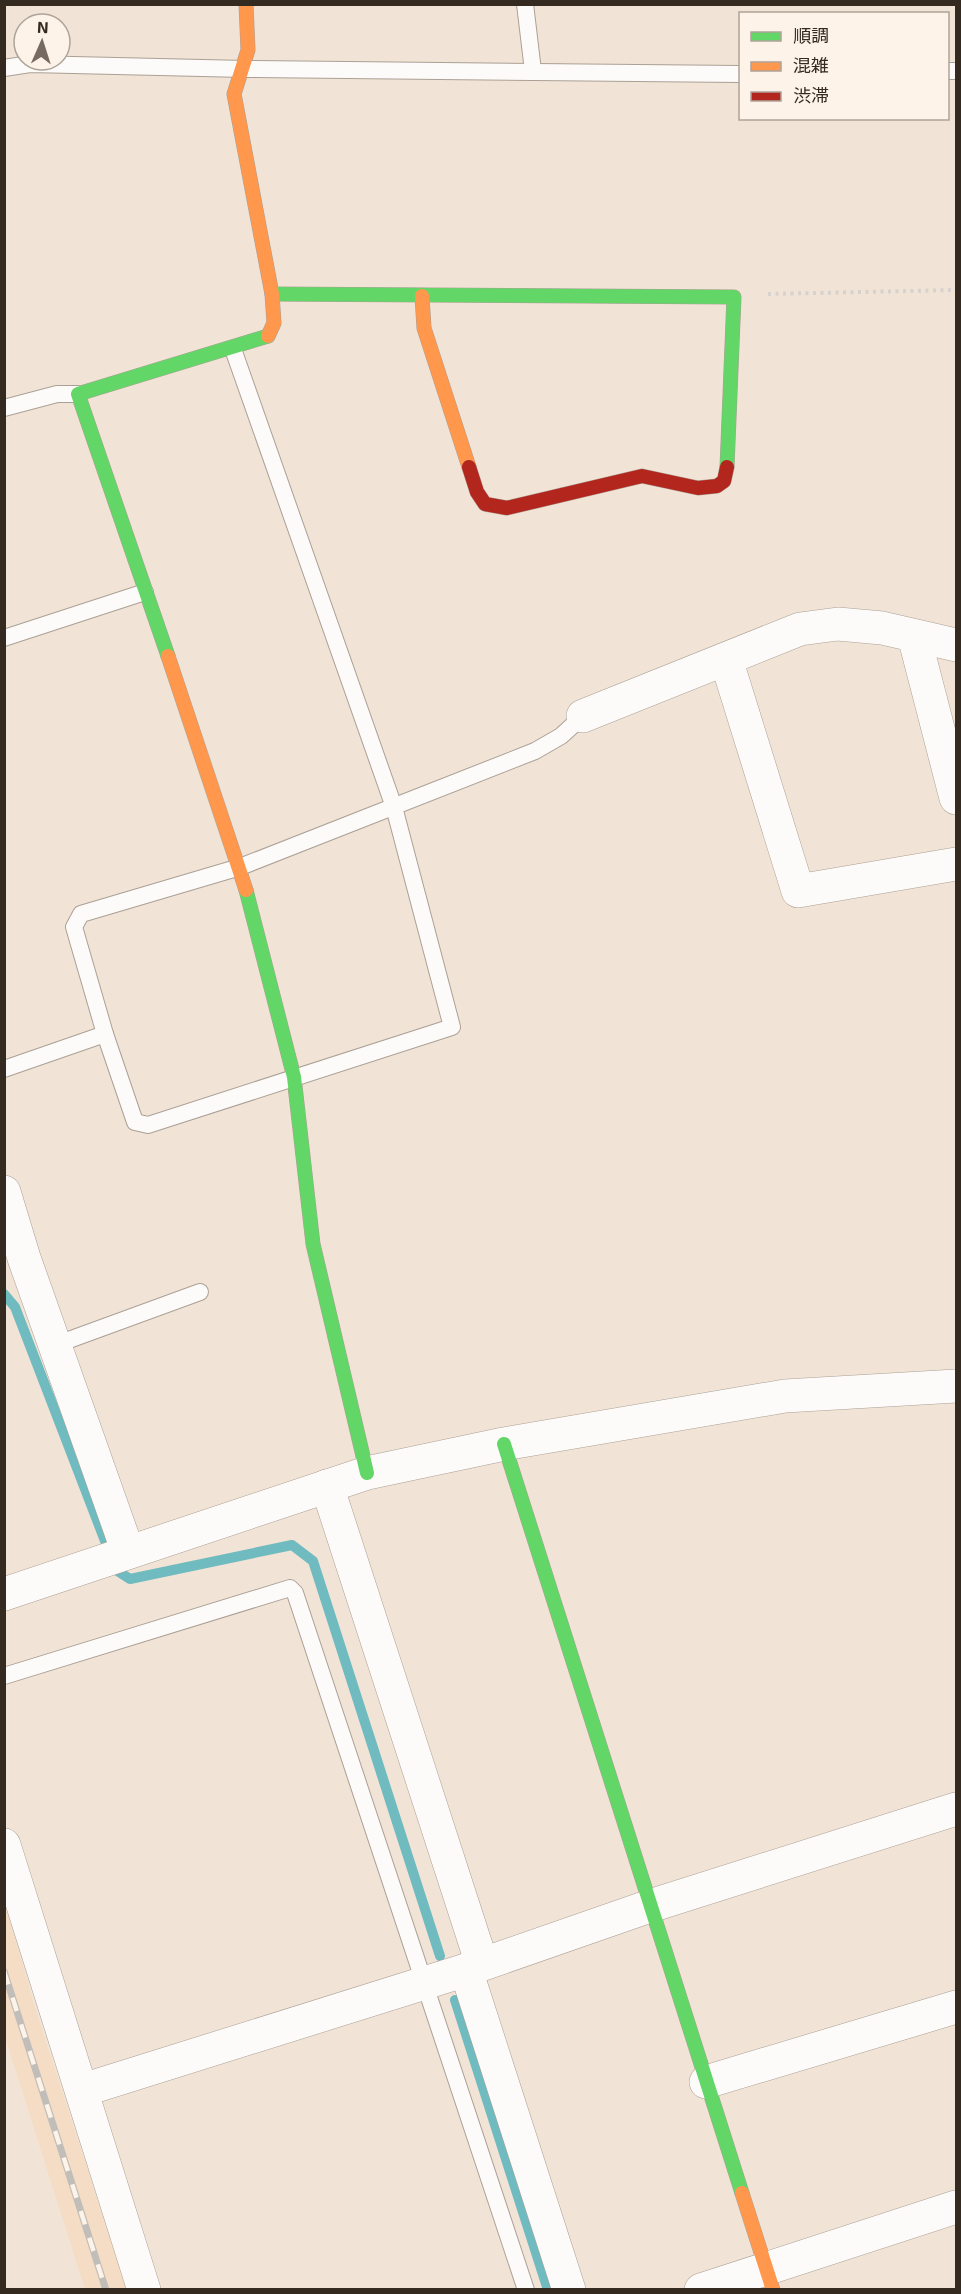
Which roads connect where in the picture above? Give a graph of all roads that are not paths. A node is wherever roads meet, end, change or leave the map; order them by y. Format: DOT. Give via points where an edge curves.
graph roads {
  1 [pos="246,4"];
  2 [pos="525,4"];
  3 [pos="4,68"];
  4 [pos="244,69"];
  5 [pos="533,71"];
  6 [pos="739,74"];
  7 [pos="272,294"];
  8 [pos="422,296"];
  9 [pos="233,349"];
  10 [pos="78,394"];
  11 [pos="4,408"];
  12 [pos="145,592"];
  13 [pos="914,636"];
  14 [pos="4,638"];
  15 [pos="957,645"];
  16 [pos="726,659"];
  17 [pos="583,717"];
  18 [pos="957,798"];
  19 [pos="394,807"];
  20 [pos="957,864"];
  21 [pos="240,867"];
  22 [pos="105,1034"];
  23 [pos="4,1069"];
  24 [pos="294,1077"];
  25 [pos="4,1192"];
  26 [pos="200,1292"];
  27 [pos="55,1345"];
  28 [pos="957,1386"];
  29 [pos="504,1444"];
  30 [pos="368,1473"];
  31 [pos="327,1486"];
  32 [pos="128,1552"];
  33 [pos="4,1594"];
  34 [pos="4,1676"];
  35 [pos="957,1809"];
  36 [pos="4,1845"];
  37 [pos="650,1906"];
  38 [pos="474,1967"];
  39 [pos="425,1983"];
  40 [pos="957,2007"];
  41 [pos="706,2082"];
  42 [pos="83,2091"];
  43 [pos="957,2207"];
  44 [pos="770,2279"];
  45 [pos="144,2289"];
  46 [pos="526,2289"];
  47 [pos="569,2289"];
  48 [pos="701,2289"];
  1 -- 4 [label="street" via="251,35"];
  2 -- 5 [label="lane"];
  3 -- 4 [label="lane" via="30,64"];
  4 -- 5 [label="lane"];
  4 -- 7 [label="street" via="234,94"];
  5 -- 6 [label="lane"];
  7 -- 8 [label="street"];
  7 -- 9 [label="street" via="274,323 267,338"];
  8 -- 8 [label="street" via="734,297 728,463 724,481 713,490 700,490 642,476 507,508 485,504 477,492 424,327"];
  9 -- 10 [label="street"];
  9 -- 19 [label="lane"];
  10 -- 11 [label="lane" via="57,394"];
  10 -- 12 [label="street"];
  12 -- 14 [label="lane"];
  12 -- 21 [label="street"];
  13 -- 15 [label="street"];
  13 -- 16 [label="street" via="838,624 800,629"];
  13 -- 18 [label="street"];
  16 -- 17 [label="street"];
  16 -- 20 [label="street" via="798,891"];
  17 -- 19 [label="lane" via="535,751"];
  19 -- 21 [label="lane"];
  19 -- 24 [label="lane" via="452,1027"];
  21 -- 22 [label="lane" via="81,914 74,927"];
  21 -- 24 [label="street"];
  22 -- 23 [label="lane"];
  22 -- 24 [label="lane" via="135,1122 147,1125"];
  24 -- 30 [label="street" via="313,1244"];
  25 -- 27 [label="street" via="16,1260"];
  26 -- 27 [label="lane"];
  27 -- 32 [label="street"];
  28 -- 29 [label="street" via="785,1396"];
  29 -- 30 [label="street"];
  29 -- 37 [label="street"];
  30 -- 31 [label="street"];
  31 -- 32 [label="street"];
  31 -- 38 [label="street"];
  32 -- 33 [label="street"];
  34 -- 39 [label="lane" via="290,1588 295,1593"];
  35 -- 37 [label="street"];
  36 -- 42 [label="street"];
  37 -- 38 [label="street"];
  37 -- 41 [label="street"];
  38 -- 39 [label="street"];
  38 -- 47 [label="street"];
  39 -- 42 [label="street"];
  39 -- 46 [label="lane"];
  40 -- 41 [label="street"];
  41 -- 44 [label="street"];
  42 -- 45 [label="street"];
  43 -- 44 [label="street"];
  44 -- 48 [label="street"];
}
